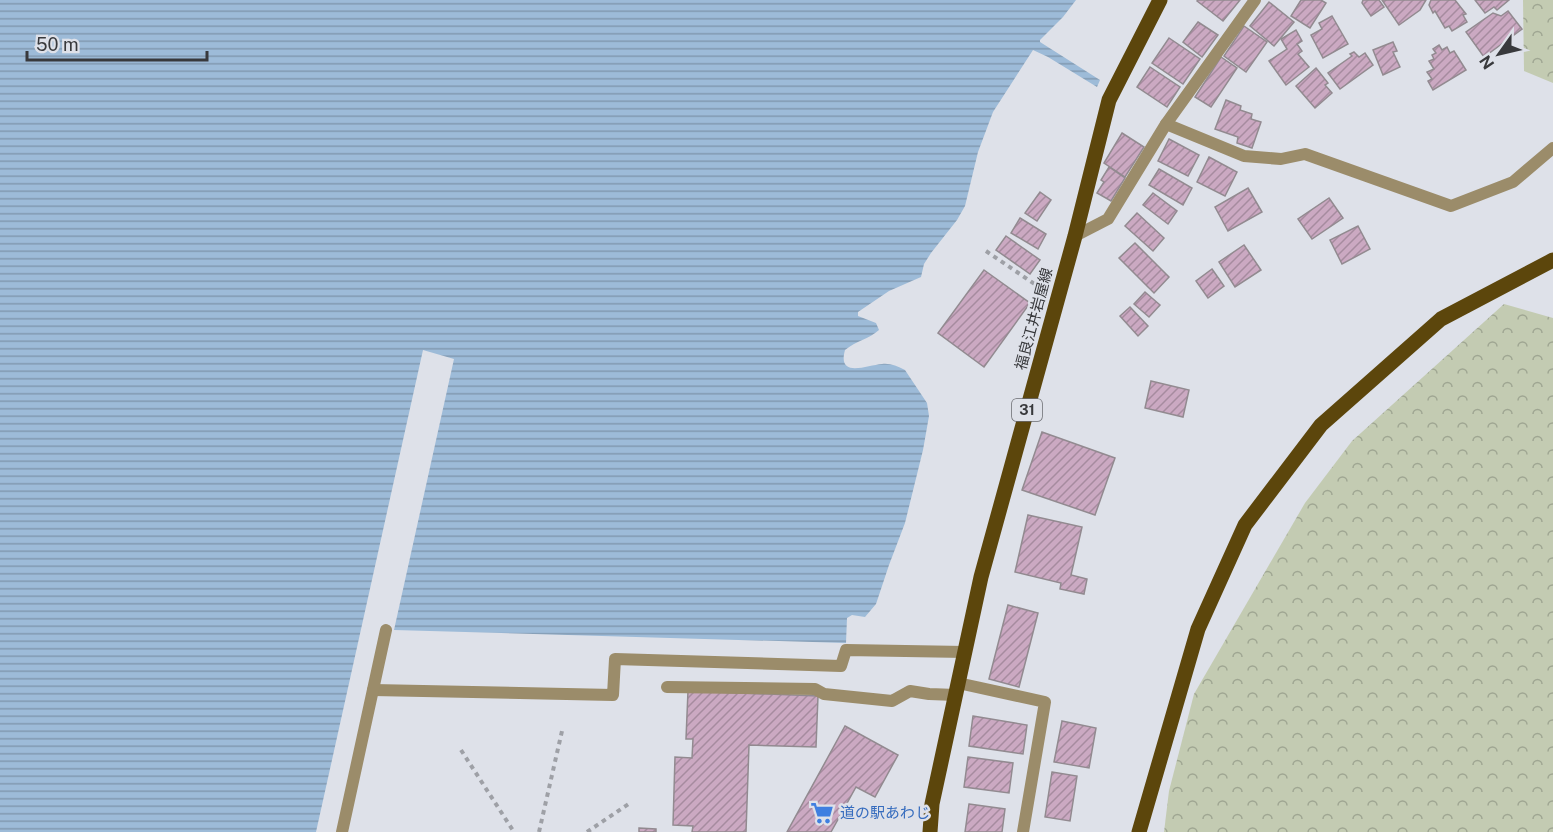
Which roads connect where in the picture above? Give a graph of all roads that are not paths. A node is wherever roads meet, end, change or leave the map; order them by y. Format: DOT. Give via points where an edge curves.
graph roads {
  1 [pos="1160,0"];
  2 [pos="1255,0"];
  3 [pos="1166,124"];
  4 [pos="1553,148"];
  5 [pos="1075,236"];
  6 [pos="1553,260"];
  7 [pos="386,630"];
  8 [pos="965,652"];
  9 [pos="667,687"];
  10 [pos="957,689"];
  11 [pos="373,690"];
  12 [pos="342,832"];
  13 [pos="930,832"];
  14 [pos="1023,832"];
  15 [pos="1139,832"];
  1 -- 5 [label="main road, 福良江井岩屋線 / 31" via="1109,100"];
  2 -- 3 [label="street"];
  3 -- 4 [label="street" via="1244,156 1281,159 1305,154 1450,206 1513,182"];
  3 -- 5 [label="street" via="1108,219"];
  5 -- 8 [label="main road, 福良江井岩屋線 / 31" via="981,577"];
  6 -- 15 [label="main road" via="1441,320 1321,425 1245,525 1198,628"];
  7 -- 11 [label="street"];
  8 -- 10 [label="main road, 福良江井岩屋線 / 31"];
  8 -- 11 [label="street" via="846,651 841,666 615,659 613,695"];
  9 -- 10 [label="street" via="815,689 824,694 892,700 910,691 929,694"];
  10 -- 13 [label="main road, 福良江井岩屋線 / 31" via="932,804"];
  10 -- 14 [label="street" via="1045,702"];
  11 -- 12 [label="street"];
}
